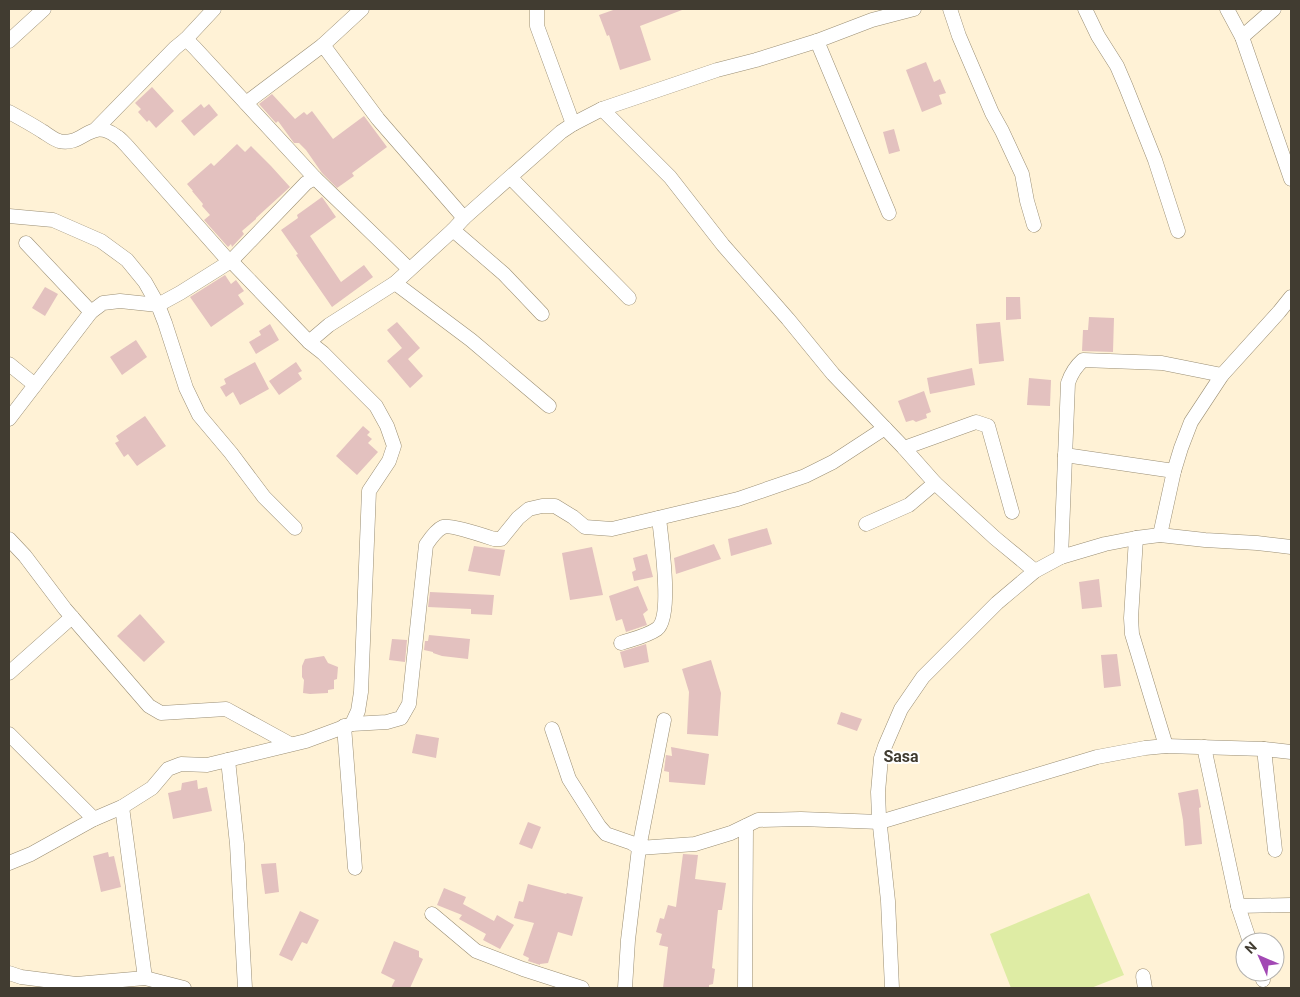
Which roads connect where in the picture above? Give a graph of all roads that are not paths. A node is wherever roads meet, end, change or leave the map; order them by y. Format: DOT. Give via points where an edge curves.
graph roads {
  1 [pos="44,9"];
  2 [pos="214,9"];
  3 [pos="362,9"];
  4 [pos="537,9"];
  5 [pos="914,9"];
  6 [pos="950,9"];
  7 [pos="1085,9"];
  8 [pos="1227,9"];
  9 [pos="1274,9"];
  10 [pos="1242,37"];
  11 [pos="186,39"];
  12 [pos="817,41"];
  13 [pos="9,42"];
  14 [pos="323,45"];
  15 [pos="246,103"];
  16 [pos="602,109"];
  17 [pos="9,112"];
  18 [pos="573,124"];
  19 [pos="96,129"];
  20 [pos="315,178"];
  21 [pos="511,178"];
  22 [pos="1291,179"];
  23 [pos="889,213"];
  24 [pos="9,216"];
  25 [pos="464,218"];
  26 [pos="1034,226"];
  27 [pos="453,230"];
  28 [pos="1178,230"];
  29 [pos="26,243"];
  30 [pos="231,261"];
  31 [pos="410,269"];
  32 [pos="395,283"];
  33 [pos="1291,297"];
  34 [pos="629,298"];
  35 [pos="158,305"];
  36 [pos="91,312"];
  37 [pos="542,314"];
  38 [pos="309,342"];
  39 [pos="9,364"];
  40 [pos="1222,375"];
  41 [pos="35,385"];
  42 [pos="549,406"];
  43 [pos="9,419"];
  44 [pos="885,428"];
  45 [pos="904,448"];
  46 [pos="1065,455"];
  47 [pos="1174,471"];
  48 [pos="935,483"];
  49 [pos="1012,512"];
  50 [pos="659,518"];
  51 [pos="866,524"];
  52 [pos="295,528"];
  53 [pos="1160,536"];
  54 [pos="1136,538"];
  55 [pos="9,539"];
  56 [pos="1291,547"];
  57 [pos="1061,556"];
  58 [pos="1035,571"];
  59 [pos="72,618"];
  60 [pos="621,643"];
  61 [pos="9,673"];
  62 [pos="664,720"];
  63 [pos="348,725"];
  64 [pos="552,729"];
  65 [pos="9,734"];
  66 [pos="290,744"];
  67 [pos="1166,746"];
  68 [pos="1204,747"];
  69 [pos="1264,749"];
  70 [pos="1291,752"];
  71 [pos="228,760"];
  72 [pos="122,806"];
  73 [pos="94,819"];
  74 [pos="880,822"];
  75 [pos="746,826"];
  76 [pos="639,848"];
  77 [pos="1275,850"];
  78 [pos="9,863"];
  79 [pos="355,868"];
  80 [pos="1291,905"];
  81 [pos="1238,906"];
  82 [pos="432,914"];
  83 [pos="1247,932"];
  84 [pos="145,978"];
  85 [pos="14,979"];
  86 [pos="184,988"];
  87 [pos="245,988"];
  88 [pos="582,988"];
  89 [pos="625,988"];
  90 [pos="745,988"];
  91 [pos="892,988"];
  1 -- 13 [label="street"];
  2 -- 11 [label="street"];
  3 -- 14 [label="street"];
  4 -- 18 [label="street" via="537,26"];
  5 -- 12 [label="street" via="872,20"];
  6 -- 26 [label="street" via="992,113 1022,174"];
  7 -- 28 [label="street" via="1126,87"];
  8 -- 10 [label="street"];
  9 -- 10 [label="street"];
  10 -- 22 [label="street"];
  11 -- 15 [label="street"];
  11 -- 19 [label="street"];
  12 -- 16 [label="street"];
  12 -- 23 [label="street"];
  14 -- 15 [label="street"];
  14 -- 25 [label="street" via="378,120"];
  15 -- 20 [label="street"];
  16 -- 18 [label="street"];
  16 -- 44 [label="street" via="670,177 723,246 833,374"];
  17 -- 19 [label="street" via="58,141 70,142"];
  18 -- 21 [label="street"];
  19 -- 30 [label="street" via="116,136 127,146"];
  20 -- 30 [label="street" via="306,183"];
  20 -- 31 [label="street"];
  21 -- 25 [label="street"];
  21 -- 34 [label="street"];
  24 -- 35 [label="street" via="53,220 101,241 127,260"];
  25 -- 27 [label="street"];
  27 -- 31 [label="street"];
  27 -- 37 [label="street" via="504,274"];
  29 -- 36 [label="street"];
  30 -- 35 [label="street"];
  30 -- 38 [label="street"];
  31 -- 32 [label="street"];
  32 -- 38 [label="street" via="329,325"];
  32 -- 42 [label="street" via="471,340"];
  33 -- 40 [label="street"];
  35 -- 36 [label="street" via="120,301 103,303"];
  35 -- 52 [label="street" via="199,416 264,497"];
  36 -- 41 [label="street"];
  38 -- 63 [label="street" via="376,406 394,446 389,461 369,491 361,692 358,711"];
  39 -- 41 [label="street"];
  40 -- 46 [label="street" via="1162,363 1083,360 1068,383"];
  40 -- 47 [label="street" via="1191,422"];
  41 -- 43 [label="street"];
  44 -- 45 [label="street"];
  44 -- 50 [label="street" via="833,462 804,476 738,499"];
  45 -- 48 [label="street"];
  45 -- 49 [label="street" via="976,422 988,426"];
  46 -- 47 [label="street"];
  46 -- 57 [label="street"];
  47 -- 53 [label="street"];
  48 -- 51 [label="street" via="909,504"];
  48 -- 58 [label="street"];
  50 -- 60 [label="street" via="665,579 664,616 659,628"];
  50 -- 63 [label="street" via="612,529 596,529 585,527 555,506 542,506 529,509 501,539 452,526 443,527 426,545 409,704 401,718"];
  53 -- 54 [label="street"];
  53 -- 56 [label="street"];
  54 -- 57 [label="street"];
  54 -- 67 [label="street" via="1132,634"];
  55 -- 59 [label="street"];
  57 -- 58 [label="street"];
  58 -- 74 [label="street" via="997,603 923,677 901,709 881,758"];
  59 -- 61 [label="street"];
  59 -- 66 [label="street" via="150,706 161,713 226,709"];
  62 -- 76 [label="street"];
  63 -- 66 [label="street"];
  63 -- 79 [label="street"];
  64 -- 76 [label="street" via="570,779 599,826 606,834"];
  65 -- 73 [label="street"];
  66 -- 71 [label="street"];
  67 -- 68 [label="street"];
  67 -- 74 [label="street" via="1097,757"];
  68 -- 69 [label="street"];
  68 -- 81 [label="street"];
  69 -- 70 [label="street"];
  69 -- 77 [label="street"];
  71 -- 72 [label="street" via="207,765 181,764 168,769 152,788"];
  71 -- 87 [label="street" via="237,844"];
  72 -- 73 [label="street"];
  72 -- 84 [label="street"];
  73 -- 78 [label="street"];
  74 -- 75 [label="street" via="758,820"];
  74 -- 91 [label="street"];
  75 -- 76 [label="street" via="695,844"];
  75 -- 90 [label="street"];
  76 -- 89 [label="street"];
  80 -- 81 [label="street"];
  81 -- 83 [label="street"];
  82 -- 88 [label="street" via="476,951"];
  84 -- 85 [label="street" via="76,984"];
  84 -- 86 [label="street"];
}
